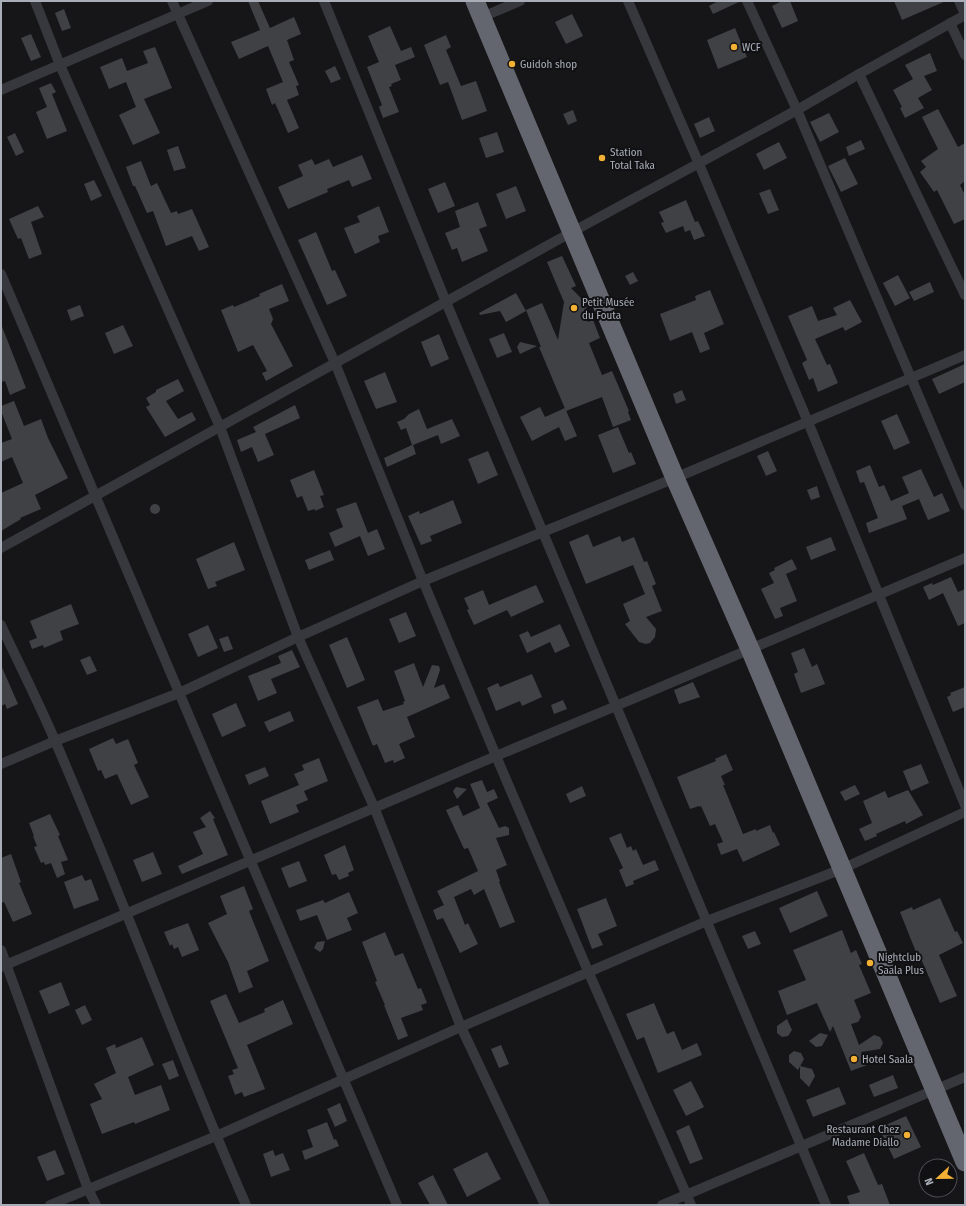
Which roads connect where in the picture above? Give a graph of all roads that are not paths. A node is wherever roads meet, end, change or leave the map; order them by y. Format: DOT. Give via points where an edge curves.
graph roads {
  1 [pos="35,1"];
  2 [pos="172,1"];
  3 [pos="208,1"];
  4 [pos="324,1"];
  5 [pos="520,1"];
  6 [pos="628,1"];
  7 [pos="747,1"];
  8 [pos="959,1"];
  9 [pos="478,9"];
  10 [pos="177,15"];
  11 [pos="965,15"];
  12 [pos="950,24"];
  13 [pos="965,55"];
  14 [pos="60,65"];
  15 [pos="859,74"];
  16 [pos="1,90"];
  17 [pos="797,110"];
  18 [pos="699,164"];
  19 [pos="572,232"];
  20 [pos="1,274"];
  21 [pos="965,295"];
  22 [pos="446,302"];
  23 [pos="965,355"];
  24 [pos="335,364"];
  25 [pos="912,378"];
  26 [pos="808,422"];
  27 [pos="220,427"];
  28 [pos="675,478"];
  29 [pos="95,496"];
  30 [pos="965,505"];
  31 [pos="543,531"];
  32 [pos="1,548"];
  33 [pos="965,558"];
  34 [pos="423,581"];
  35 [pos="879,594"];
  36 [pos="1,625"];
  37 [pos="298,637"];
  38 [pos="750,649"];
  39 [pos="179,693"];
  40 [pos="616,706"];
  41 [pos="55,741"];
  42 [pos="496,756"];
  43 [pos="1,764"];
  44 [pos="965,805"];
  45 [pos="374,807"];
  46 [pos="965,812"];
  47 [pos="250,861"];
  48 [pos="842,869"];
  49 [pos="127,914"];
  50 [pos="707,921"];
  51 [pos="1,950"];
  52 [pos="4,966"];
  53 [pos="588,972"];
  54 [pos="461,1027"];
  55 [pos="965,1077"];
  56 [pos="344,1080"];
  57 [pos="934,1090"];
  58 [pos="216,1136"];
  59 [pos="802,1146"];
  60 [pos="965,1162"];
  61 [pos="88,1189"];
  62 [pos="686,1195"];
  63 [pos="50,1205"];
  64 [pos="96,1205"];
  65 [pos="246,1205"];
  66 [pos="397,1205"];
  67 [pos="545,1205"];
  68 [pos="662,1205"];
  69 [pos="691,1205"];
  70 [pos="826,1205"];
  1 -- 14 [label="street"];
  2 -- 10 [label="street"];
  3 -- 10 [label="street"];
  4 -- 22 [label="street"];
  5 -- 9 [label="street"];
  6 -- 18 [label="street"];
  7 -- 17 [label="street"];
  8 -- 11 [label="street"];
  9 -- 19 [label="highway"];
  10 -- 14 [label="street"];
  10 -- 24 [label="street"];
  11 -- 12 [label="street"];
  12 -- 13 [label="street"];
  12 -- 15 [label="street"];
  14 -- 16 [label="street"];
  14 -- 27 [label="street"];
  15 -- 17 [label="street"];
  15 -- 21 [label="street"];
  17 -- 18 [label="street"];
  17 -- 25 [label="street"];
  18 -- 19 [label="street"];
  18 -- 26 [label="street"];
  19 -- 22 [label="street"];
  19 -- 28 [label="highway"];
  20 -- 29 [label="street"];
  22 -- 24 [label="street"];
  22 -- 31 [label="street"];
  23 -- 25 [label="street"];
  24 -- 27 [label="street"];
  24 -- 34 [label="street"];
  25 -- 26 [label="street"];
  25 -- 30 [label="street"];
  26 -- 28 [label="street"];
  26 -- 35 [label="street"];
  27 -- 29 [label="street"];
  27 -- 37 [label="street"];
  28 -- 31 [label="street"];
  28 -- 38 [label="highway"];
  29 -- 32 [label="street"];
  29 -- 39 [label="street"];
  31 -- 34 [label="street"];
  31 -- 40 [label="street"];
  33 -- 35 [label="street"];
  34 -- 37 [label="street"];
  34 -- 42 [label="street"];
  35 -- 38 [label="street"];
  35 -- 44 [label="street"];
  36 -- 41 [label="street"];
  37 -- 39 [label="street"];
  37 -- 45 [label="street"];
  38 -- 40 [label="street"];
  38 -- 48 [label="highway"];
  39 -- 41 [label="street"];
  39 -- 47 [label="street"];
  40 -- 42 [label="street"];
  40 -- 50 [label="street"];
  41 -- 43 [label="street"];
  41 -- 49 [label="street"];
  42 -- 45 [label="street"];
  42 -- 53 [label="street"];
  45 -- 47 [label="street"];
  45 -- 54 [label="street"];
  46 -- 48 [label="street"];
  47 -- 49 [label="street"];
  47 -- 56 [label="street"];
  48 -- 50 [label="street"];
  48 -- 57 [label="highway"];
  49 -- 52 [label="street"];
  49 -- 58 [label="street"];
  50 -- 53 [label="street"];
  50 -- 59 [label="street"];
  51 -- 52 [label="street"];
  52 -- 61 [label="street"];
  53 -- 54 [label="street"];
  53 -- 62 [label="street"];
  54 -- 56 [label="street"];
  54 -- 67 [label="street"];
  55 -- 57 [label="street"];
  56 -- 58 [label="street"];
  56 -- 66 [label="street"];
  57 -- 59 [label="street"];
  57 -- 60 [label="highway"];
  58 -- 61 [label="street"];
  58 -- 65 [label="street"];
  59 -- 62 [label="street"];
  59 -- 70 [label="street"];
  61 -- 63 [label="street"];
  61 -- 64 [label="street"];
  62 -- 68 [label="street"];
  62 -- 69 [label="street"];
}
